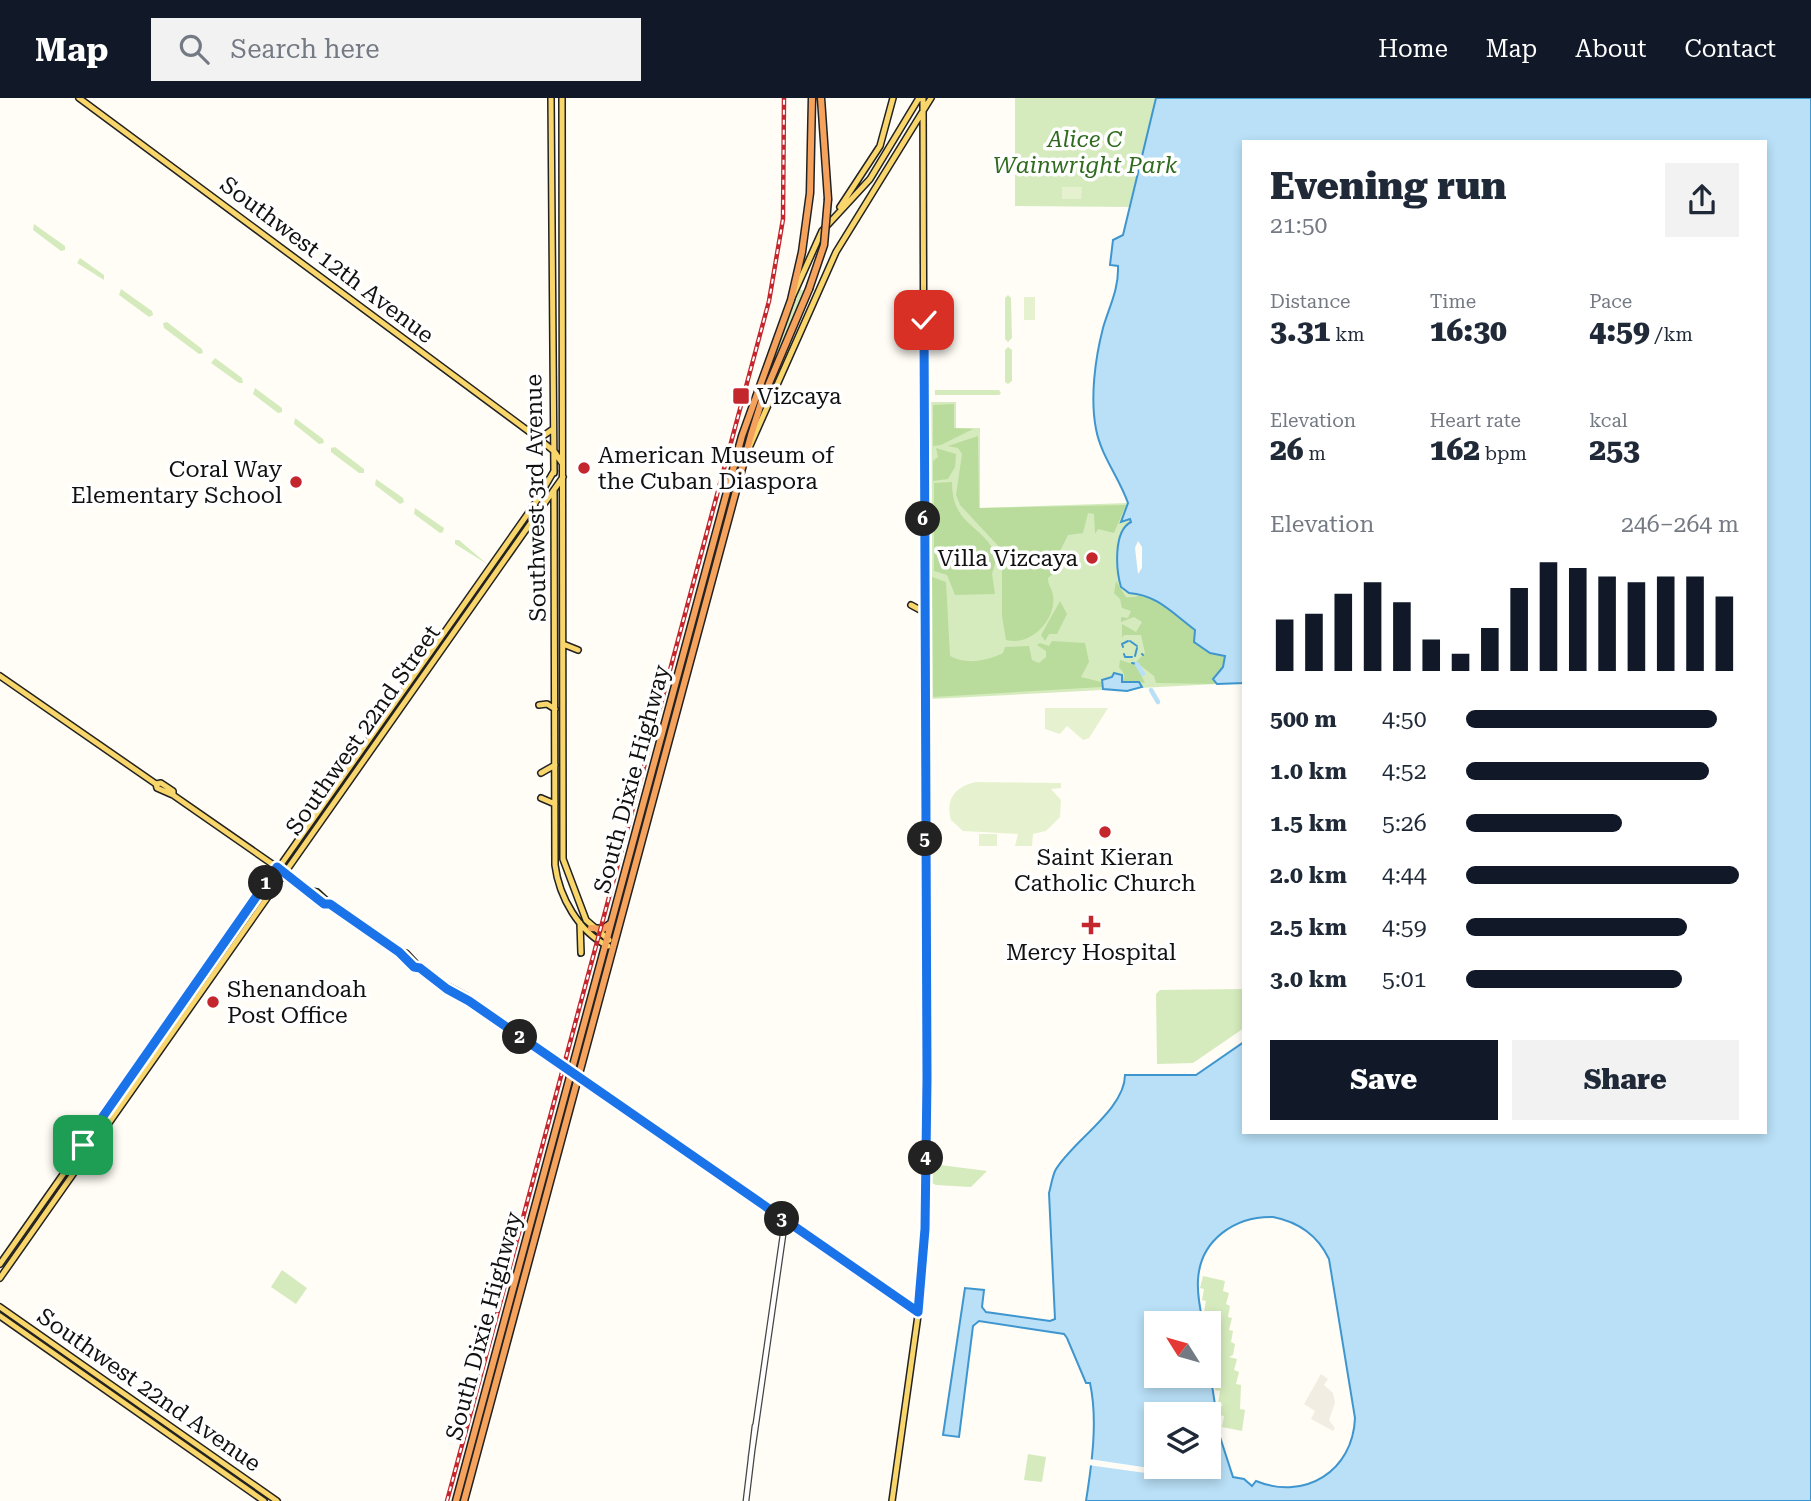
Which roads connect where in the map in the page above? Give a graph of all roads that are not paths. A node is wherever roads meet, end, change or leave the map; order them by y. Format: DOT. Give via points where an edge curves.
graph roads {
  1 [pos="79,98"];
  2 [pos="551,98"];
  3 [pos="562,98"];
  4 [pos="812,98"];
  5 [pos="821,98"];
  6 [pos="893,98"];
  7 [pos="931,98"];
  8 [pos="919,99"];
  9 [pos="922,113"];
  10 [pos="906,138"];
  11 [pos="922,142"];
  12 [pos="833,217"];
  13 [pos="791,300"];
  14 [pos="551,384"];
  15 [pos="564,395"];
  16 [pos="553,429"];
  17 [pos="535,436"];
  18 [pos="749,448"];
  19 [pos="554,451"];
  20 [pos="563,466"];
  21 [pos="554,471"];
  22 [pos="562,477"];
  23 [pos="554,489"];
  24 [pos="538,512"];
  25 [pos="554,518"];
  26 [pos="491,566"];
  27 [pos="497,571"];
  28 [pos="911,605"];
  29 [pos="924,612"];
  30 [pos="563,644"];
  31 [pos="578,650"];
  32 [pos="0,676"];
  33 [pos="539,705"];
  34 [pos="555,709"];
  35 [pos="555,765"];
  36 [pos="541,773"];
  37 [pos="555,783"];
  38 [pos="563,783"];
  39 [pos="541,798"];
  40 [pos="555,804"];
  41 [pos="277,867"];
  42 [pos="284,872"];
  43 [pos="611,922"];
  44 [pos="580,923"];
  45 [pos="592,928"];
  46 [pos="596,938"];
  47 [pos="606,942"];
  48 [pos="585,944"];
  49 [pos="614,946"];
  50 [pos="581,953"];
  51 [pos="571,1072"];
  52 [pos="579,1078"];
  53 [pos="786,1221"];
  54 [pos="0,1264"];
  55 [pos="0,1278"];
  56 [pos="0,1307"];
  57 [pos="918,1312"];
  58 [pos="0,1316"];
  59 [pos="498,1342"];
  60 [pos="505,1352"];
  61 [pos="121,1396"];
  62 [pos="264,1501"];
  63 [pos="277,1501"];
  64 [pos="456,1501"];
  65 [pos="464,1501"];
  66 [pos="746,1501"];
  67 [pos="892,1501"];
  1 -- 17 [label="main road, Southwest 12th Avenue"];
  2 -- 14 [label="main road, Southwest 3rd Avenue"];
  3 -- 15 [label="main road, Southwest 3rd Avenue"];
  4 -- 13 [label="highway" via="809,206"];
  5 -- 18 [label="highway, bridge" via="828,199 824,245 762,400"];
  6 -- 12 [label="main road" via="878,150"];
  7 -- 9 [label="main road, South Dixie Highway"];
  8 -- 9 [label="main road"];
  8 -- 12 [label="main road, South Dixie Highway" via="870,179"];
  9 -- 10 [label="main road, South Dixie Highway"];
  9 -- 11 [label="main road"];
  10 -- 11 [label="main road"];
  10 -- 18 [label="main road, South Dixie Highway" via="836,252"];
  11 -- 29 [label="main road"];
  12 -- 13 [label="main road, South Dixie Highway" via="815,243"];
  13 -- 43 [label="highway, South Dixie Highway" via="742,436"];
  14 -- 15 [label="main road"];
  14 -- 16 [label="main road, Southwest 3rd Avenue"];
  15 -- 20 [label="main road, Southwest 3rd Avenue"];
  16 -- 17 [label="main road"];
  16 -- 19 [label="main road, Southwest 3rd Avenue"];
  17 -- 19 [label="main road, Southwest 12th Avenue"];
  18 -- 49 [label="highway, South Dixie Highway"];
  19 -- 20 [label="main road"];
  19 -- 21 [label="main road, Southwest 3rd Avenue"];
  20 -- 22 [label="main road, Southwest 3rd Avenue"];
  21 -- 23 [label="main road, Southwest 3rd Avenue"];
  21 -- 26 [label="main road, Southwest 22nd Street"];
  22 -- 23 [label="main road, Southwest 22nd Street"];
  22 -- 30 [label="main road, Southwest 3rd Avenue"];
  23 -- 24 [label="main road, Southwest 22nd Street"];
  23 -- 25 [label="main road, Southwest 3rd Avenue"];
  24 -- 25 [label="main road"];
  24 -- 27 [label="main road, Southwest 22nd Street"];
  25 -- 34 [label="main road, Southwest 3rd Avenue"];
  26 -- 27 [label="street"];
  26 -- 41 [label="main road, Southwest 22nd Street"];
  27 -- 42 [label="main road, Southwest 22nd Street"];
  28 -- 29 [label="main road"];
  29 -- 57 [label="main road" via="926,1188"];
  30 -- 31 [label="main road"];
  30 -- 38 [label="main road, Southwest 3rd Avenue"];
  32 -- 41 [label="main road"];
  33 -- 34 [label="main road"];
  34 -- 35 [label="main road, Southwest 3rd Avenue"];
  35 -- 36 [label="main road"];
  35 -- 37 [label="main road, Southwest 3rd Avenue"];
  37 -- 38 [label="main road"];
  37 -- 40 [label="main road, Southwest 3rd Avenue"];
  38 -- 45 [label="main road, Southwest 3rd Avenue" via="564,859"];
  39 -- 40 [label="main road"];
  40 -- 44 [label="main road, Southwest 3rd Avenue" via="555,865 564,896"];
  41 -- 42 [label="main road"];
  41 -- 54 [label="main road, Southwest 22nd Street"];
  42 -- 51 [label="main road" via="414,967"];
  42 -- 55 [label="main road, Southwest 22nd Street"];
  43 -- 45 [label="highway" via="603,929"];
  43 -- 47 [label="highway, South Dixie Highway"];
  44 -- 46 [label="main road"];
  44 -- 50 [label="main road"];
  45 -- 47 [label="main road"];
  46 -- 47 [label="main road"];
  46 -- 48 [label="main road"];
  47 -- 49 [label="main road"];
  47 -- 51 [label="highway, South Dixie Highway"];
  49 -- 52 [label="highway, South Dixie Highway"];
  51 -- 52 [label="main road"];
  51 -- 59 [label="highway, South Dixie Highway"];
  52 -- 53 [label="main road"];
  52 -- 60 [label="highway, South Dixie Highway"];
  53 -- 57 [label="main road"];
  53 -- 66 [label="street" via="752,1434"];
  56 -- 61 [label="main road, Southwest 22nd Avenue"];
  57 -- 67 [label="main road"];
  58 -- 61 [label="main road, Southwest 22nd Avenue"];
  59 -- 60 [label="highway"];
  59 -- 64 [label="highway, South Dixie Highway"];
  60 -- 65 [label="highway, South Dixie Highway"];
  61 -- 62 [label="main road, Southwest 22nd Avenue"];
  61 -- 63 [label="main road, Southwest 22nd Avenue"];
}
